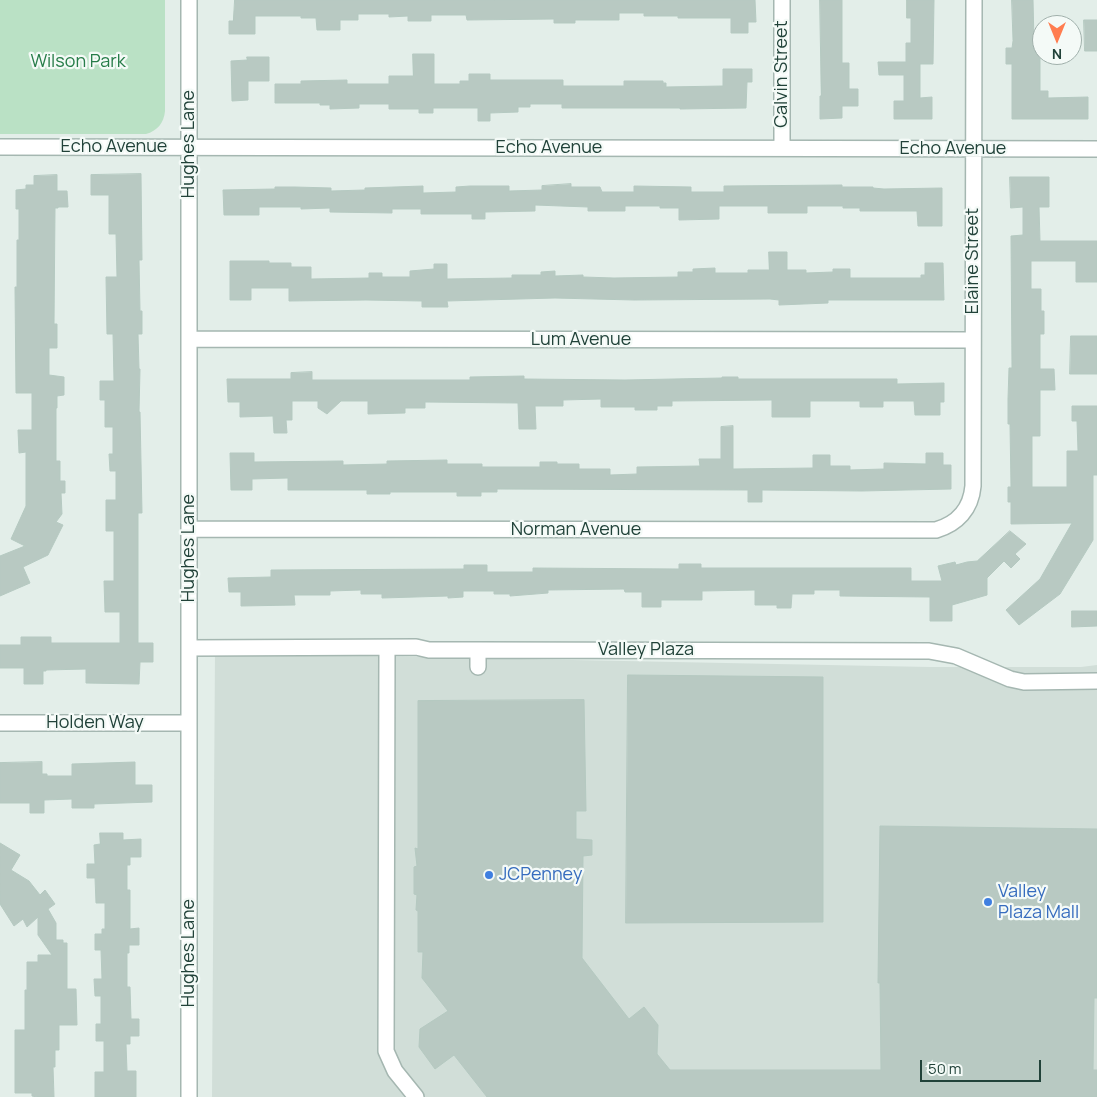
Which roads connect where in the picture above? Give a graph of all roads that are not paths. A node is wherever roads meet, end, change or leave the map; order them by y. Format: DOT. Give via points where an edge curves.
graph roads {
  1 [pos="189,0"];
  2 [pos="782,0"];
  3 [pos="974,0"];
  4 [pos="0,147"];
  5 [pos="189,147"];
  6 [pos="782,148"];
  7 [pos="974,149"];
  8 [pos="1097,149"];
  9 [pos="189,339"];
  10 [pos="973,340"];
  11 [pos="960,518"];
  12 [pos="189,529"];
  13 [pos="189,648"];
  14 [pos="387,648"];
  15 [pos="478,650"];
  16 [pos="478,667"];
  17 [pos="1097,681"];
  18 [pos="0,723"];
  19 [pos="189,723"];
  20 [pos="189,1097"];
  21 [pos="416,1097"];
  1 -- 5 [label="street, Hughes Lane"];
  2 -- 6 [label="street, Calvin Street"];
  3 -- 7 [label="street, Elaine Street"];
  4 -- 5 [label="street, Echo Avenue"];
  5 -- 6 [label="street, Echo Avenue"];
  5 -- 9 [label="street, Hughes Lane"];
  6 -- 7 [label="street, Echo Avenue"];
  7 -- 8 [label="street, Echo Avenue"];
  7 -- 10 [label="street, Elaine Street"];
  9 -- 10 [label="street, Lum Avenue"];
  9 -- 12 [label="street, Hughes Lane"];
  10 -- 11 [label="street, Elaine Street" via="973,486 968,507"];
  11 -- 12 [label="street, Norman Avenue" via="936,530"];
  12 -- 13 [label="street, Hughes Lane"];
  13 -- 14 [label="street, Valley Plaza"];
  13 -- 19 [label="street, Hughes Lane"];
  14 -- 15 [label="street, Valley Plaza"];
  14 -- 21 [label="street" via="386,1051 395,1071"];
  15 -- 16 [label="street"];
  15 -- 17 [label="street, Valley Plaza" via="929,651 956,656 1010,680"];
  18 -- 19 [label="street, Holden Way"];
  19 -- 20 [label="street, Hughes Lane"];
}
